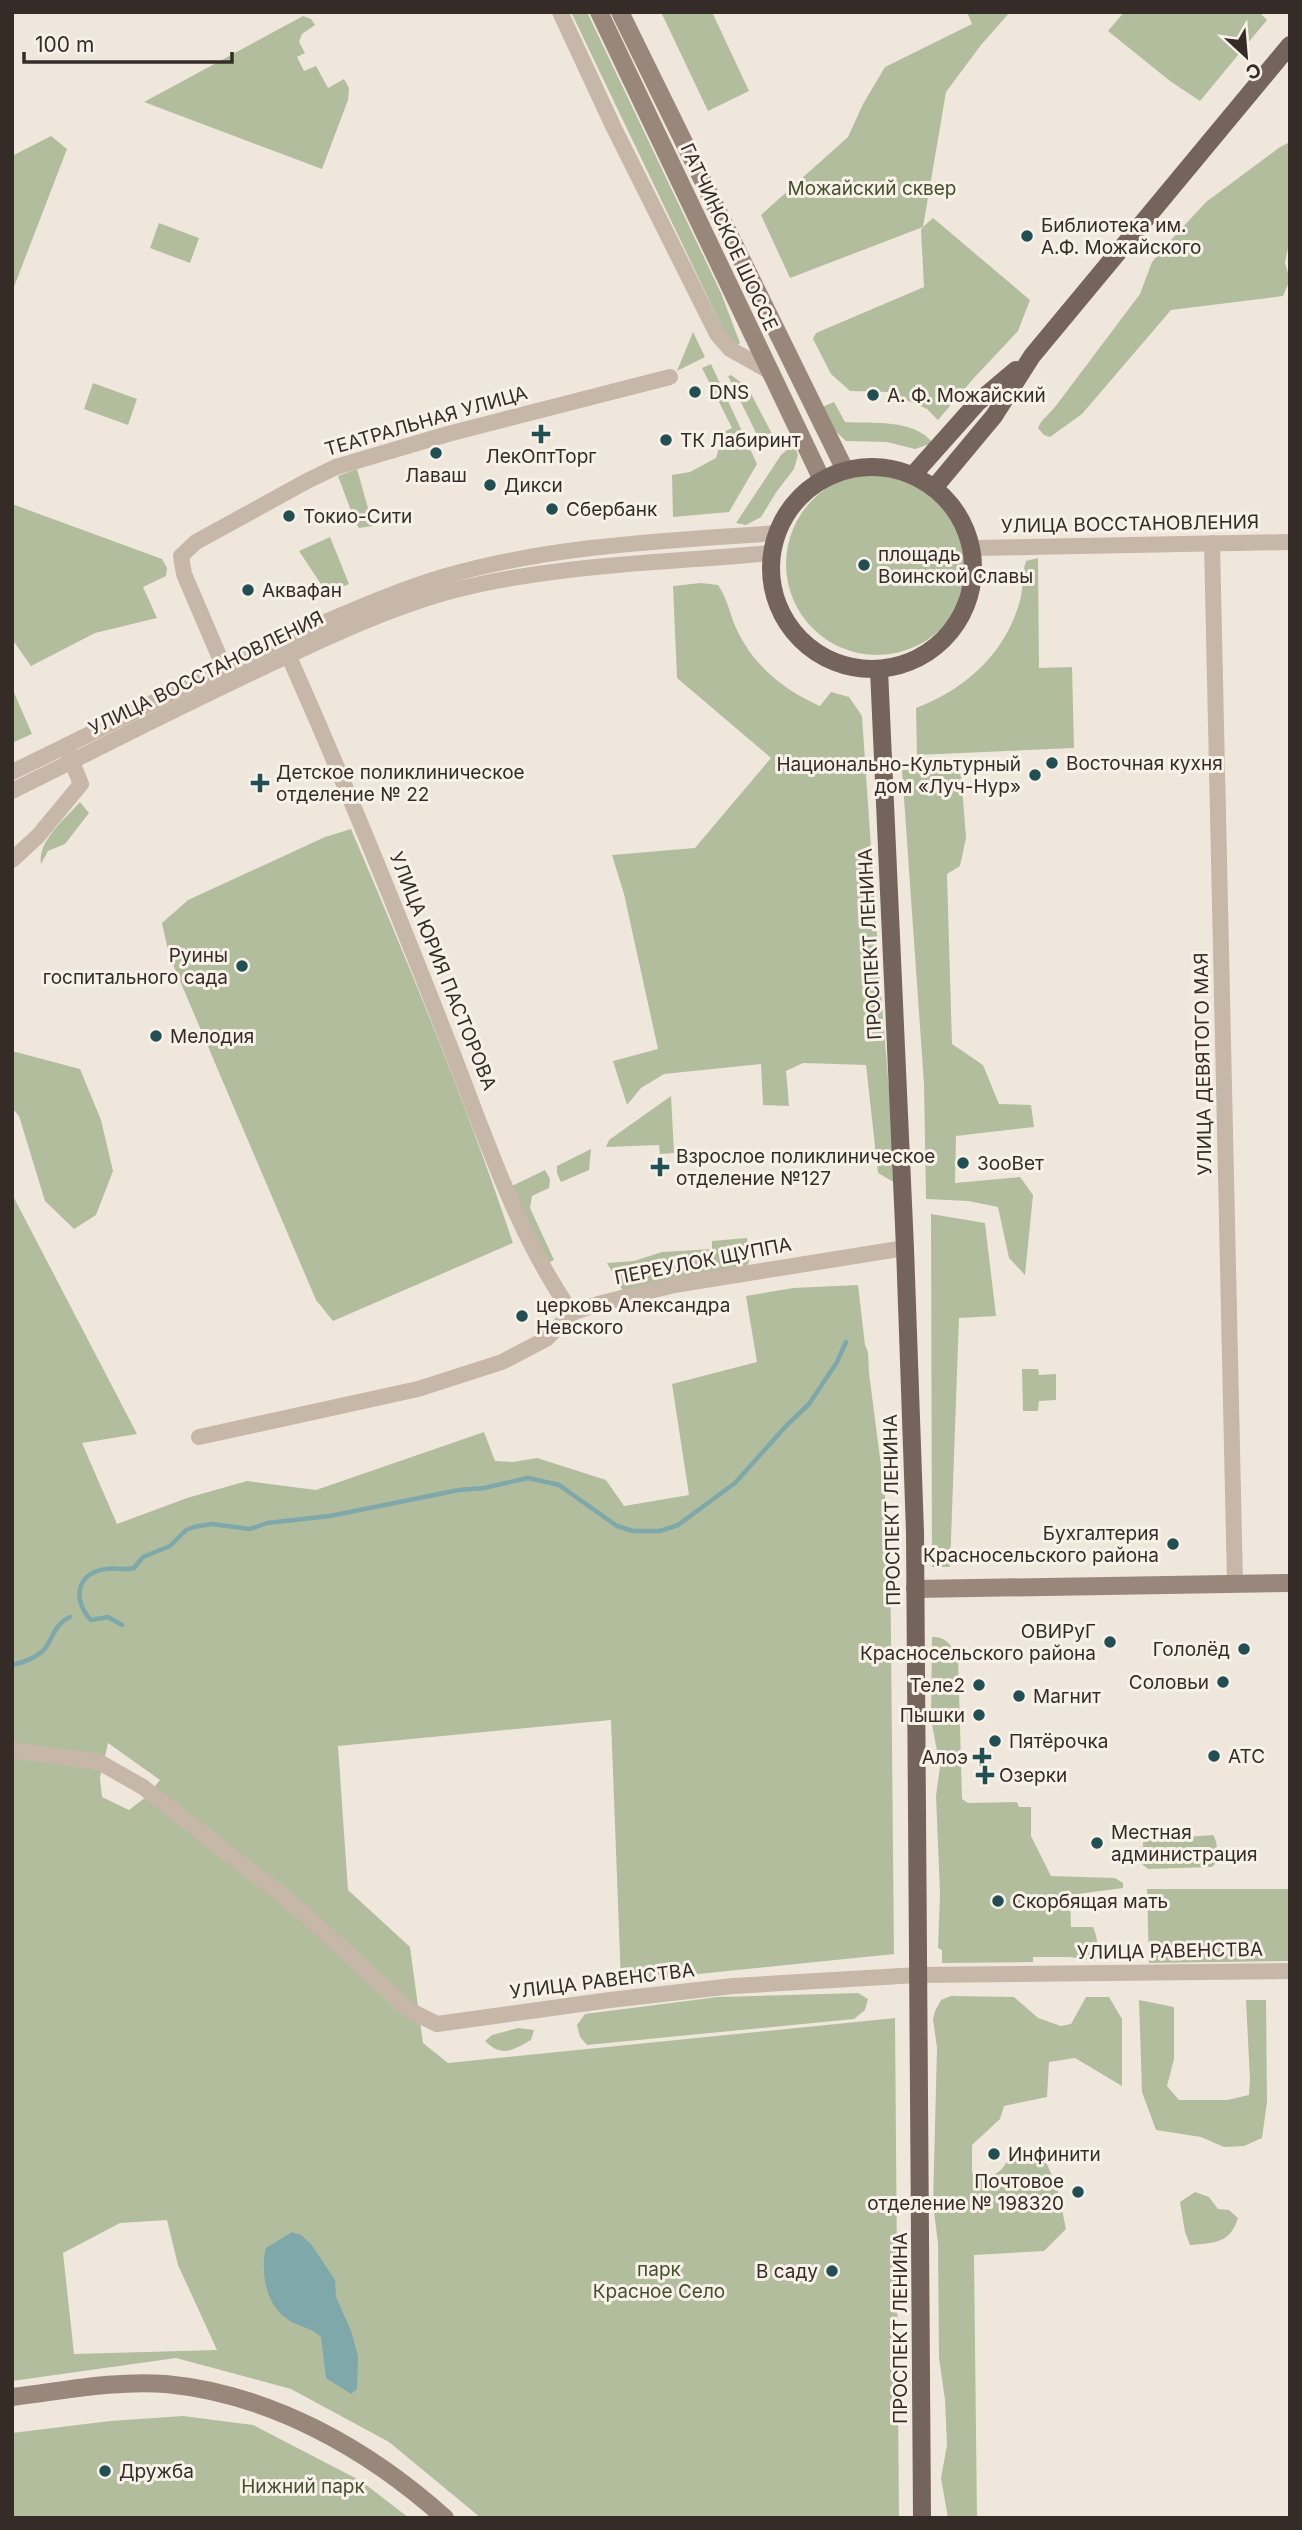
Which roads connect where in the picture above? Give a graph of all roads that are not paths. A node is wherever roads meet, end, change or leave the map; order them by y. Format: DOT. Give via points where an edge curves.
graph roads {
  1 [pos="560,12"];
  2 [pos="599,12"];
  3 [pos="621,12"];
  4 [pos="1290,45"];
  5 [pos="1032,356"];
  6 [pos="769,371"];
  7 [pos="670,377"];
  8 [pos="845,470"];
  9 [pos="913,475"];
  10 [pos="822,480"];
  11 [pos="934,488"];
  12 [pos="777,533"];
  13 [pos="1290,542"];
  14 [pos="1212,543"];
  15 [pos="972,548"];
  16 [pos="771,553"];
  17 [pos="285,648"];
  18 [pos="879,670"];
  19 [pos="227,675"];
  20 [pos="69,754"];
  21 [pos="12,772"];
  22 [pos="12,791"];
  23 [pos="12,860"];
  24 [pos="905,1248"];
  25 [pos="572,1313"];
  26 [pos="199,1437"];
  27 [pos="1290,1583"];
  28 [pos="1235,1584"];
  29 [pos="915,1589"];
  30 [pos="12,1750"];
  31 [pos="1290,1971"];
  32 [pos="918,1975"];
  33 [pos="12,2397"];
  34 [pos="445,2518"];
  35 [pos="922,2518"];
  1 -- 6 [label="street" via="717,334 730,349"];
  2 -- 6 [label="main road, ГАТЧИНСКОЕ ШОССЕ"];
  3 -- 8 [label="main road, ГАТЧИНСКОЕ ШОССЕ"];
  4 -- 5 [label="main road"];
  5 -- 9 [label="main road" via="978,402"];
  5 -- 11 [label="main road" via="994,416"];
  6 -- 10 [label="main road, ГАТЧИНСКОЕ ШОССЕ"];
  7 -- 19 [label="street, ТЕАТРАЛЬНАЯ УЛИЦА" via="448,433 336,467 196,542 181,556 184,574"];
  8 -- 9 [label="main road" via="891,468"];
  8 -- 10 [label="main road"];
  9 -- 11 [label="main road"];
  10 -- 12 [label="main road" via="793,504"];
  11 -- 15 [label="main road" via="960,517"];
  12 -- 16 [label="main road"];
  12 -- 17 [label="street, УЛИЦА ВОССТАНОВЛЕНИЯ" via="592,547 446,576 361,606"];
  13 -- 14 [label="street, УЛИЦА ВОССТАНОВЛЕНИЯ"];
  14 -- 15 [label="street, УЛИЦА ВОССТАНОВЛЕНИЯ"];
  14 -- 28 [label="street, УЛИЦА ДЕВЯТОГО МАЯ"];
  15 -- 18 [label="main road" via="970,595 948,636 909,663"];
  16 -- 17 [label="street, УЛИЦА ВОССТАНОВЛЕНИЯ" via="510,578 388,611"];
  16 -- 18 [label="main road" via="775,597 797,636 825,659"];
  17 -- 19 [label="street, УЛИЦА ВОССТАНОВЛЕНИЯ"];
  17 -- 25 [label="street, УЛИЦА ЮРИЯ ПАСТОРОВА" via="363,826 502,1177 541,1263"];
  18 -- 24 [label="main road, ПРОСПЕКТ ЛЕНИНА"];
  19 -- 20 [label="street, УЛИЦА ВОССТАНОВЛЕНИЯ"];
  20 -- 21 [label="street, УЛИЦА ВОССТАНОВЛЕНИЯ"];
  20 -- 22 [label="street, УЛИЦА ВОССТАНОВЛЕНИЯ"];
  20 -- 23 [label="street" via="81,784"];
  24 -- 25 [label="street, ПЕРЕУЛОК ЩУППА" via="674,1285"];
  24 -- 29 [label="main road, ПРОСПЕКТ ЛЕНИНА"];
  25 -- 26 [label="street, ПЕРЕУЛОК ЩУППА" via="546,1339 491,1366 418,1389"];
  27 -- 28 [label="main road"];
  28 -- 29 [label="main road"];
  29 -- 32 [label="main road, ПРОСПЕКТ ЛЕНИНА"];
  30 -- 32 [label="street, УЛИЦА РАВЕНСТВА" via="99,1762 143,1787 297,1907 409,2010 437,2025 733,1986"];
  31 -- 32 [label="street, УЛИЦА РАВЕНСТВА"];
  32 -- 35 [label="main road, ПРОСПЕКТ ЛЕНИНА"];
  33 -- 34 [label="main road" via="124,2384 164,2384 228,2395 264,2406 342,2443 414,2489"];
}
